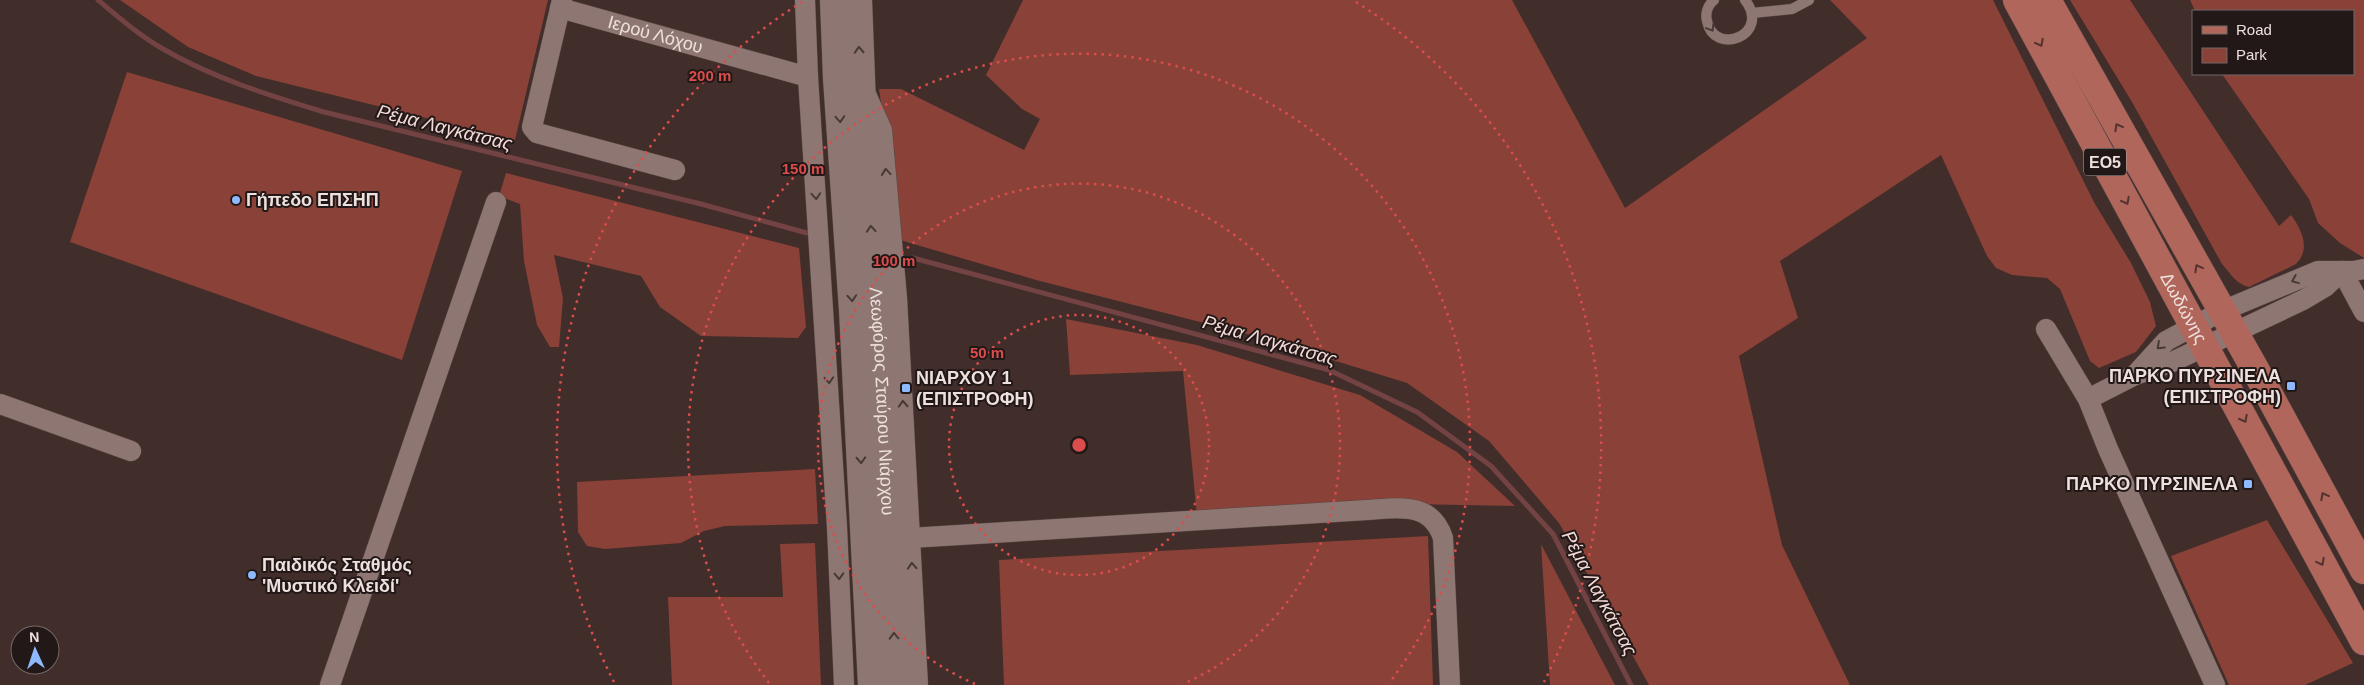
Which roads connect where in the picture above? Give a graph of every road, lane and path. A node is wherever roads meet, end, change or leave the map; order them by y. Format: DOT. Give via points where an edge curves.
graph roads {
  1 [pos="805,0"];
  2 [pos="834,0"];
  3 [pos="1714,0"];
  4 [pos="1745,0"];
  5 [pos="1809,0"];
  6 [pos="2017,0"];
  7 [pos="2047,0"];
  8 [pos="561,4"];
  9 [pos="861,7"];
  10 [pos="1752,13"];
  11 [pos="808,77"];
  12 [pos="860,81"];
  13 [pos="675,170"];
  14 [pos="496,202"];
  15 [pos="2364,269"];
  16 [pos="2342,271"];
  17 [pos="2364,312"];
  18 [pos="2228,321"];
  19 [pos="2046,329"];
  20 [pos="2198,335"];
  21 [pos="2088,399"];
  22 [pos="0,404"];
  23 [pos="131,451"];
  24 [pos="910,538"];
  25 [pos="2364,570"];
  26 [pos="2364,641"];
  27 [pos="330,685"];
  28 [pos="844,685"];
  29 [pos="872,685"];
  30 [pos="896,685"];
  31 [pos="918,685"];
  32 [pos="1450,685"];
  33 [pos="2215,685"];
  1 -- 11 [label="street"];
  2 -- 29 [label="main road, Λεωφόρος Σταύρου Νιάρχου, one-way"];
  3 -- 10 [label="lane, one-way" via="1708,8 1707,23 1722,39 1738,38 1744,34 1752,21"];
  4 -- 10 [label="lane"];
  5 -- 10 [label="lane" via="1792,9"];
  6 -- 20 [label="main road, Δωδώνης / ΕΟ5, one-way"];
  18 -- 7 [label="main road, Δωδώνης / ΕΟ5, one-way"];
  8 -- 11 [label="street, Ιερού Λόχου"];
  8 -- 13 [label="street" via="532,127 537,133"];
  12 -- 9 [label="main road, Λεωφόρος Σταύρου Νιάρχου, one-way"];
  11 -- 28 [label="street, one-way" via="828,366"];
  24 -- 12 [label="street, one-way" via="897,298 882,130"];
  30 -- 12 [label="main road, Λεωφόρος Σταύρου Νιάρχου, one-way" via="880,346"];
  14 -- 27 [label="street"];
  15 -- 16 [label="street"];
  16 -- 17 [label="street"];
  16 -- 18 [label="street" via="2325,288 2303,300"];
  18 -- 20 [label="street"];
  25 -- 18 [label="main road, Δωδώνης / ΕΟ5, one-way"];
  19 -- 21 [label="street"];
  20 -- 21 [label="street" via="2172,362 2134,375"];
  20 -- 26 [label="main road, Δωδώνης / ΕΟ5, one-way"];
  21 -- 33 [label="street"];
  22 -- 23 [label="street"];
  31 -- 24 [label="street, one-way"];
  24 -- 32 [label="street" via="1398,508 1419,511 1436,522 1443,538"];
}
